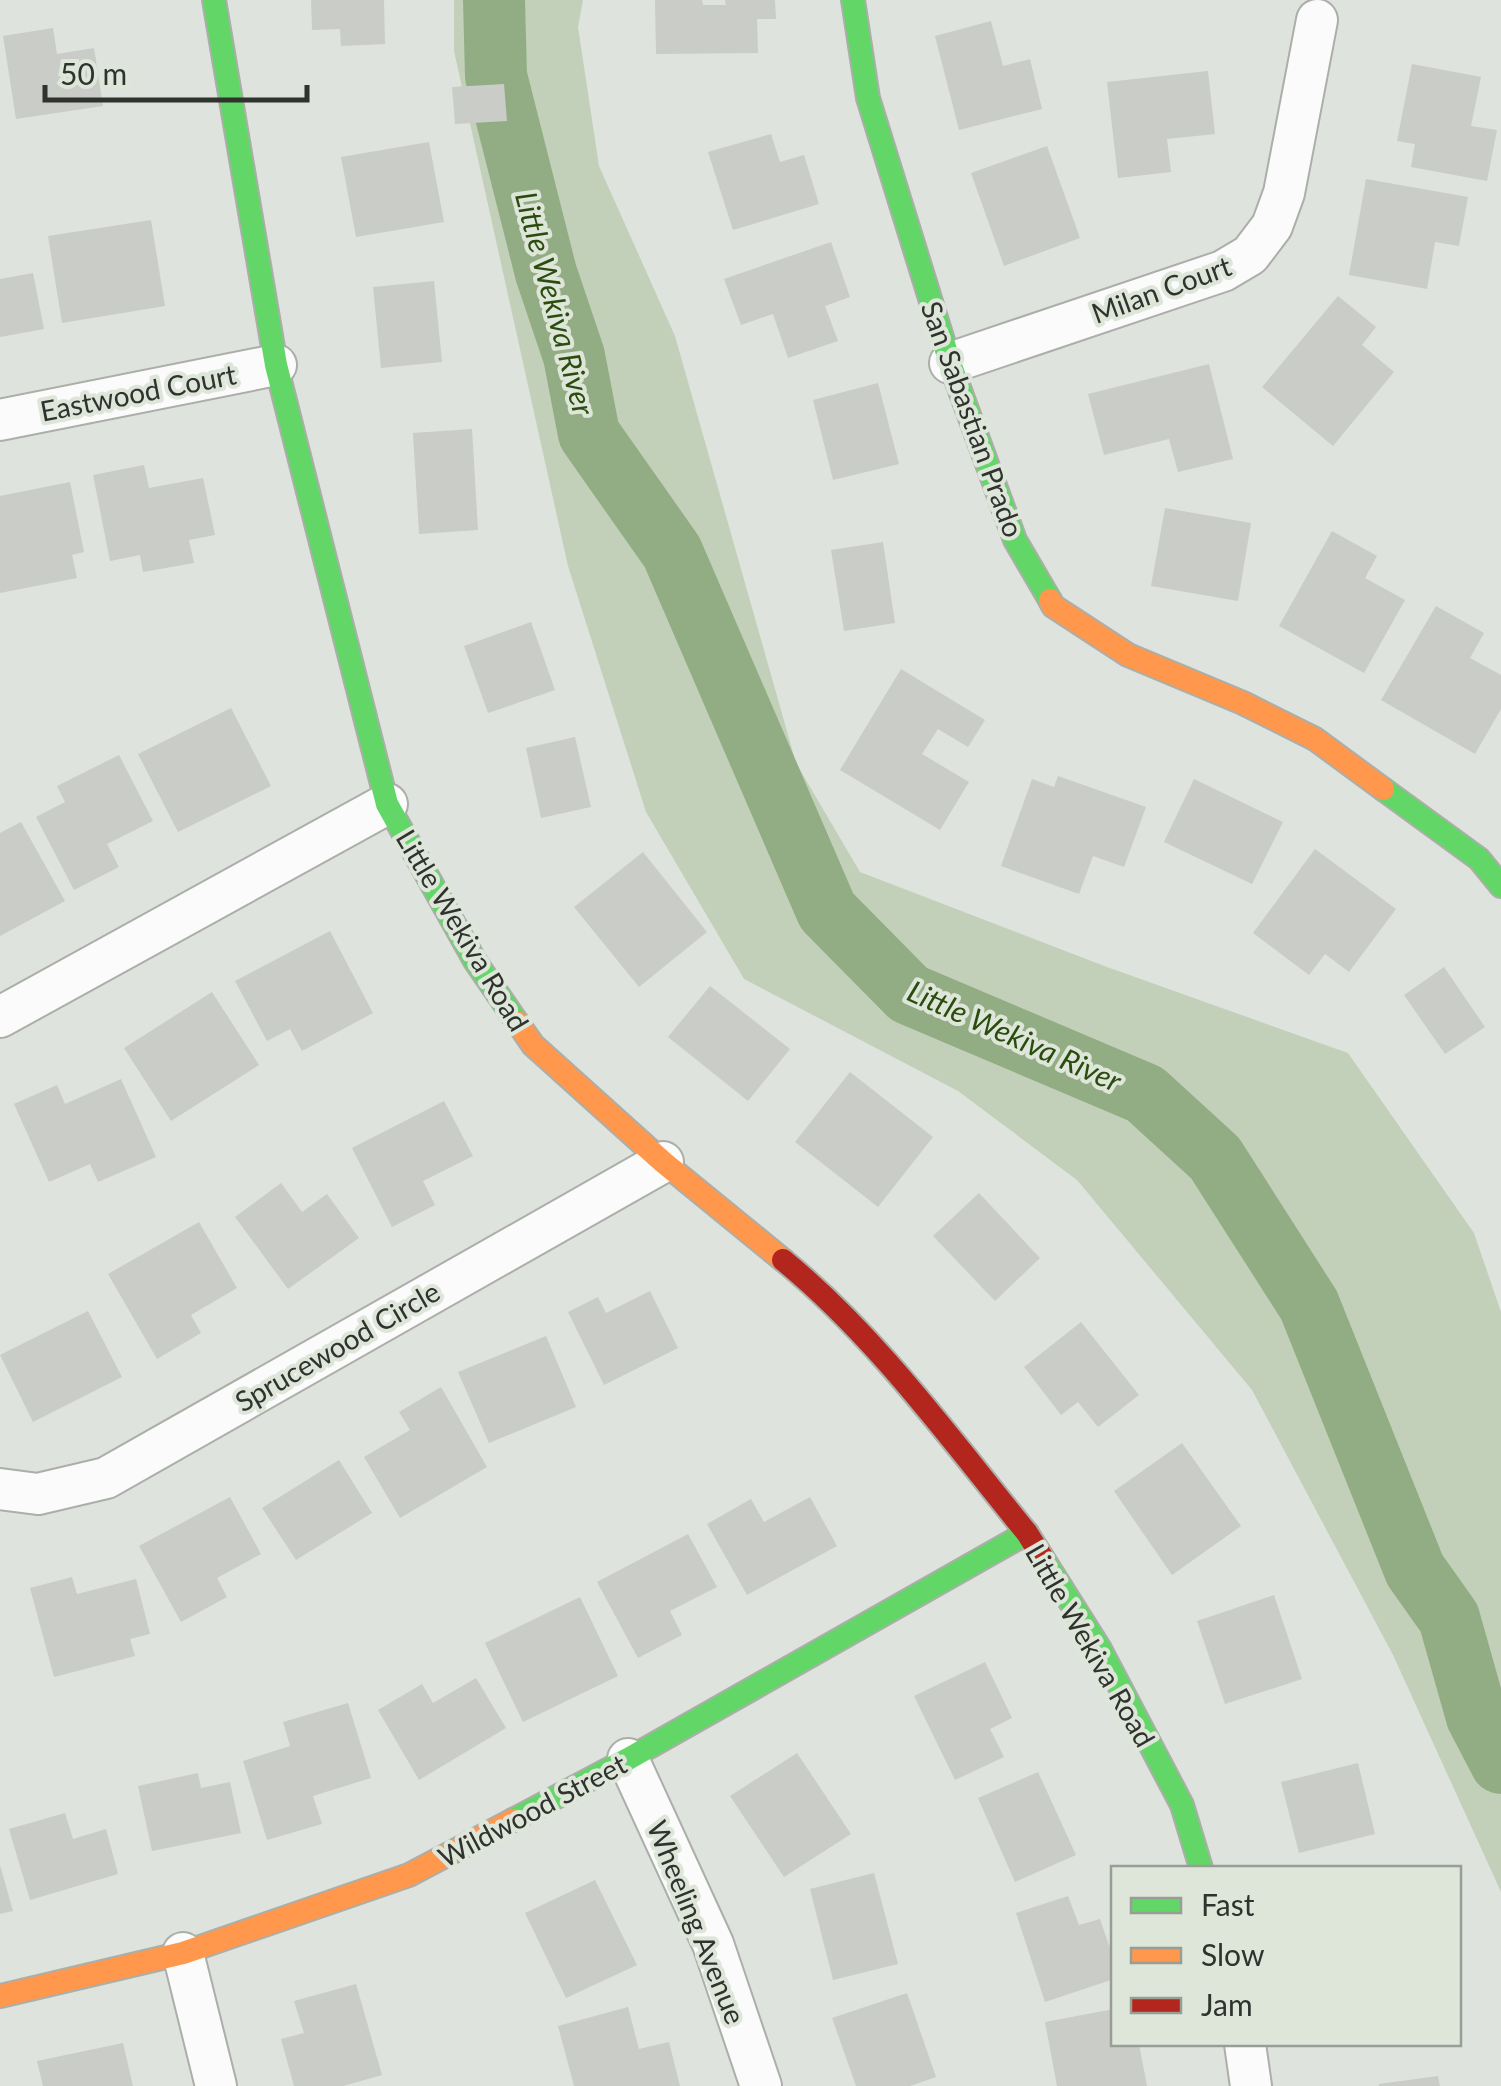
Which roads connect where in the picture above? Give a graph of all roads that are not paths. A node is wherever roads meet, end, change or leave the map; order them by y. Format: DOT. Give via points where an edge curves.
graph roads {
  1 [pos="214,0"];
  2 [pos="853,0"];
  3 [pos="1317,20"];
  4 [pos="950,363"];
  5 [pos="276,365"];
  6 [pos="0,420"];
  7 [pos="387,804"];
  8 [pos="1494,861"];
  9 [pos="0,1017"];
  10 [pos="663,1162"];
  11 [pos="0,1489"];
  12 [pos="1026,1533"];
  13 [pos="628,1759"];
  14 [pos="1200,1866"];
  15 [pos="183,1953"];
  16 [pos="0,1996"];
  17 [pos="1245,2046"];
  18 [pos="216,2086"];
  19 [pos="761,2086"];
  20 [pos="1250,2086"];
  1 -- 5 [label="street, Little Wekiva Road"];
  2 -- 4 [label="street, San Sabastian Prado" via="868,98"];
  3 -- 4 [label="street, Milan Court" via="1284,193 1272,226 1250,255 1222,271"];
  4 -- 8 [label="street, San Sabastian Prado" via="1015,540 1053,606 1128,655 1316,739"];
  5 -- 6 [label="street, Eastwood Court"];
  5 -- 7 [label="street, Little Wekiva Road"];
  7 -- 9 [label="street"];
  7 -- 10 [label="street, Little Wekiva Road" via="475,962 533,1045"];
  10 -- 11 [label="street, Sprucewood Circle" via="106,1478 38,1494"];
  10 -- 12 [label="street, Little Wekiva Road" via="804,1277 897,1374"];
  12 -- 13 [label="street, Wildwood Street"];
  12 -- 14 [label="street, Little Wekiva Road" via="1100,1649 1182,1805"];
  13 -- 15 [label="street, Wildwood Street" via="409,1875"];
  13 -- 19 [label="street, Wheeling Avenue" via="712,1944"];
  15 -- 16 [label="street, Wildwood Street"];
  15 -- 18 [label="street"];
  17 -- 20 [label="street"];
}
